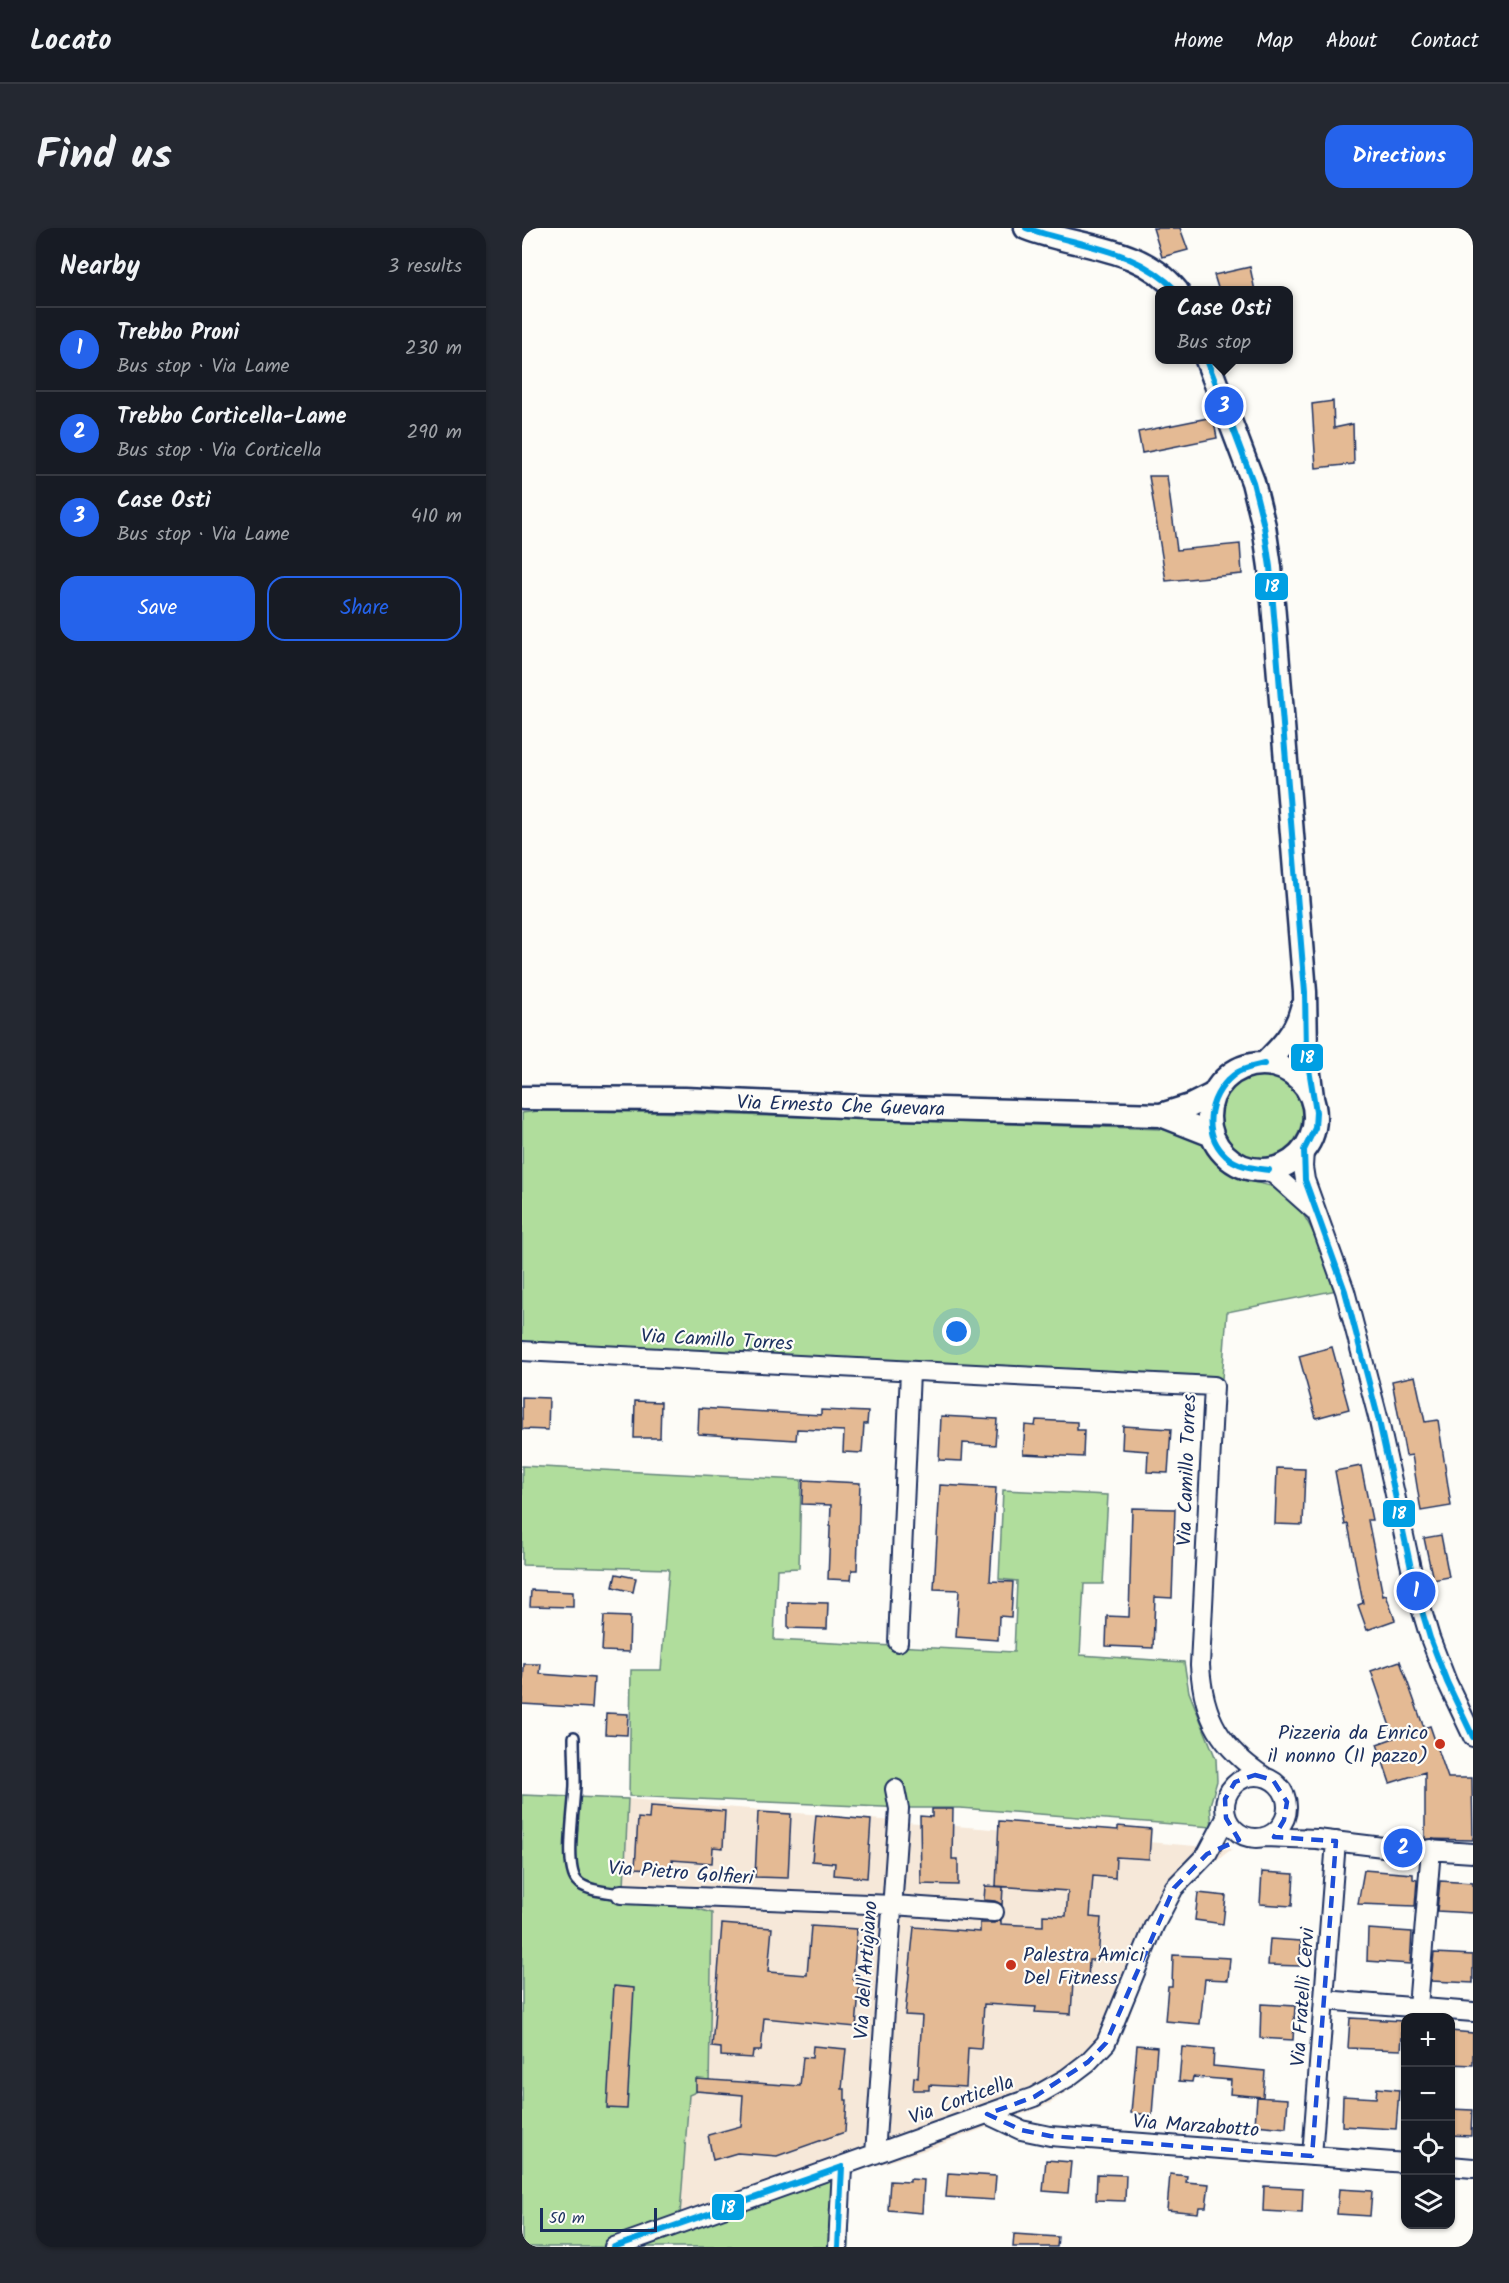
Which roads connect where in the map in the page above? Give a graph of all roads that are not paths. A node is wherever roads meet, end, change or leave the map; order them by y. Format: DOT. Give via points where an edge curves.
graph roads {
  1 [pos="1026,228"];
  2 [pos="1173,286"];
  3 [pos="1209,364"];
  4 [pos="1305,992"];
  5 [pos="1264,1064"];
  6 [pos="1214,1094"];
  7 [pos="1312,1097"];
  8 [pos="522,1098"];
  9 [pos="1161,1115"];
  10 [pos="1212,1134"];
  11 [pos="1304,1150"];
  12 [pos="1269,1170"];
  13 [pos="1315,1211"];
  14 [pos="522,1351"];
  15 [pos="910,1372"];
  16 [pos="898,1642"];
  17 [pos="574,1737"];
  18 [pos="1473,1737"];
  19 [pos="1226,1745"];
  20 [pos="1265,1777"];
  21 [pos="896,1790"];
  22 [pos="1229,1790"];
  23 [pos="1287,1811"];
  24 [pos="1226,1818"];
  25 [pos="1257,1838"];
  26 [pos="1317,1839"];
  27 [pos="1336,1841"];
  28 [pos="1431,1850"];
  29 [pos="1473,1852"];
  30 [pos="1207,1854"];
  31 [pos="621,1894"];
  32 [pos="893,1905"];
  33 [pos="993,1912"];
  34 [pos="1324,2000"];
  35 [pos="1418,2007"];
  36 [pos="1473,2012"];
  37 [pos="987,2114"];
  38 [pos="875,2154"];
  39 [pos="1312,2156"];
  40 [pos="1401,2163"];
  41 [pos="1455,2166"];
  42 [pos="842,2167"];
  43 [pos="1473,2168"];
  44 [pos="614,2247"];
  45 [pos="838,2247"];
  1 -- 2 [label="street" via="1125,254 1153,268"];
  3 -- 4 [label="street" via="1264,526"];
  4 -- 5 [label="street" via="1292,1033"];
  4 -- 7 [label="street"];
  5 -- 6 [label="street" via="1232,1074"];
  5 -- 7 [label="street" via="1291,1072"];
  6 -- 9 [label="street, Via Ernesto Che Guevara"];
  6 -- 10 [label="street" via="1209,1112"];
  7 -- 11 [label="street" via="1315,1128"];
  8 -- 9 [label="street, Via Ernesto Che Guevara" via="674,1099"];
  9 -- 10 [label="street, Via Ernesto Che Guevara"];
  10 -- 12 [label="street" via="1230,1160 1250,1169"];
  11 -- 12 [label="street" via="1288,1164"];
  11 -- 13 [label="street" via="1303,1167"];
  12 -- 13 [label="street"];
  13 -- 18 [label="street" via="1351,1312 1430,1638"];
  14 -- 15 [label="street, Via Camillo Torres"];
  15 -- 16 [label="street"];
  15 -- 19 [label="street, Via Camillo Torres" via="1214,1386 1200,1665 1201,1692"];
  17 -- 31 [label="lane, Via Pietro Golfieri" via="573,1874 583,1886"];
  19 -- 20 [label="street, Via Camillo Torres"];
  19 -- 22 [label="street, Via Camillo Torres"];
  20 -- 22 [label="street" via="1244,1777"];
  20 -- 23 [label="street" via="1280,1786"];
  21 -- 32 [label="street, Via dell'Artigiano" via="899,1809"];
  22 -- 24 [label="street, Via Corticella" via="1225,1799"];
  23 -- 25 [label="street, Via Corticella" via="1280,1828"];
  23 -- 26 [label="street"];
  24 -- 25 [label="street" via="1240,1834"];
  24 -- 30 [label="street, Via Corticella"];
  25 -- 26 [label="street, Via Corticella"];
  25 -- 30 [label="street, Via Corticella" via="1233,1842"];
  26 -- 27 [label="street, Via Corticella"];
  27 -- 28 [label="street, Via Corticella"];
  27 -- 34 [label="street, Via Fratelli Cervi"];
  28 -- 29 [label="street, Via Corticella"];
  28 -- 35 [label="street"];
  30 -- 37 [label="street, Via Corticella" via="1174,1888 1154,1926 1106,2043 1067,2078 1034,2097"];
  31 -- 32 [label="street, Via Pietro Golfieri"];
  32 -- 33 [label="street, Via Pietro Golfieri"];
  32 -- 38 [label="street, Via dell'Artigiano"];
  34 -- 35 [label="street"];
  34 -- 39 [label="street, Via Fratelli Cervi"];
  35 -- 36 [label="street"];
  37 -- 38 [label="street, Via Corticella"];
  37 -- 39 [label="street, Via Marzabotto" via="1022,2130 1050,2136"];
  38 -- 42 [label="street, Via Corticella"];
  39 -- 40 [label="street, Via Marzabotto"];
  41 -- 43 [label="street"];
  42 -- 44 [label="street, Via Corticella"];
  42 -- 45 [label="street"];
}
